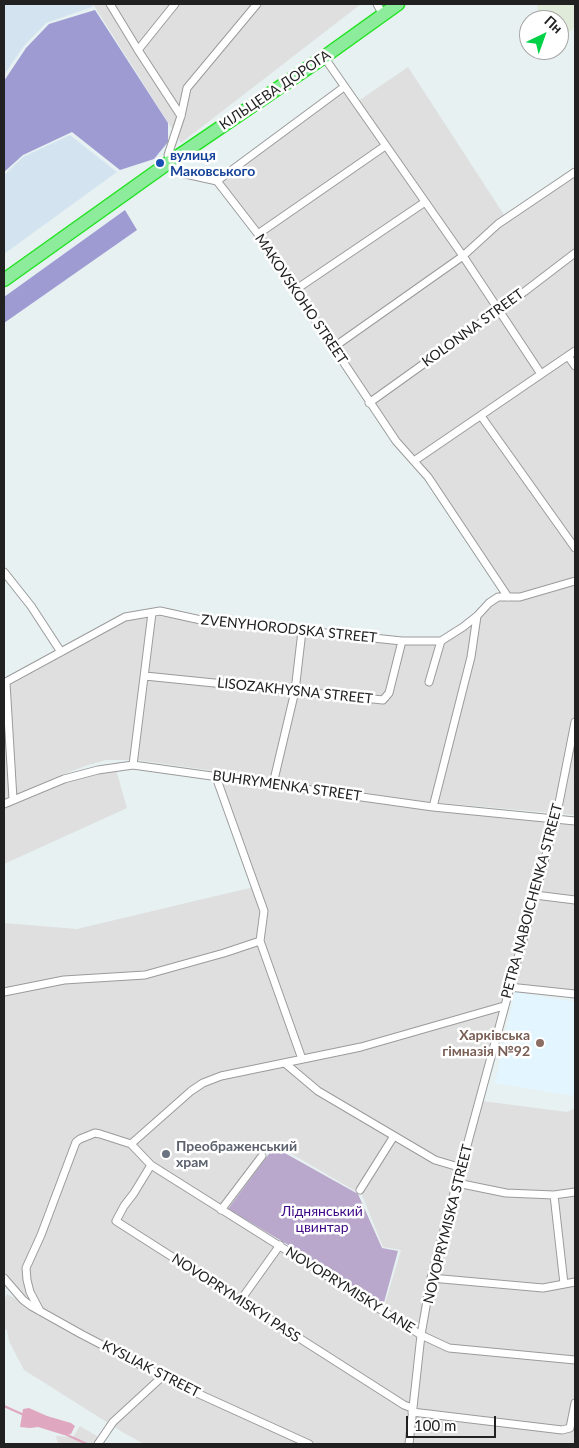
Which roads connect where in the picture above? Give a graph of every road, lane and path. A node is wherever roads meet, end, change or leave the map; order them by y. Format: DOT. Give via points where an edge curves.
graph roads {
  1 [pos="110,4"];
  2 [pos="175,4"];
  3 [pos="257,4"];
  4 [pos="377,4"];
  5 [pos="398,4"];
  6 [pos="383,15"];
  7 [pos="138,50"];
  8 [pos="324,58"];
  9 [pos="344,87"];
  10 [pos="181,116"];
  11 [pos="385,146"];
  12 [pos="171,161"];
  13 [pos="575,172"];
  14 [pos="217,181"];
  15 [pos="425,202"];
  16 [pos="258,234"];
  17 [pos="575,253"];
  18 [pos="462,256"];
  19 [pos="4,280"];
  20 [pos="295,290"];
  21 [pos="498,310"];
  22 [pos="334,347"];
  23 [pos="575,351"];
  24 [pos="568,356"];
  25 [pos="575,366"];
  26 [pos="542,374"];
  27 [pos="369,403"];
  28 [pos="481,416"];
  29 [pos="414,461"];
  30 [pos="575,534"];
  31 [pos="569,539"];
  32 [pos="575,548"];
  33 [pos="4,572"];
  34 [pos="575,581"];
  35 [pos="508,597"];
  36 [pos="152,613"];
  37 [pos="477,616"];
  38 [pos="302,631"];
  39 [pos="402,641"];
  40 [pos="441,641"];
  41 [pos="61,652"];
  42 [pos="146,676"];
  43 [pos="429,682"];
  44 [pos="5,683"];
  45 [pos="295,691"];
  46 [pos="575,722"];
  47 [pos="133,765"];
  48 [pos="216,777"];
  49 [pos="273,784"];
  50 [pos="13,799"];
  51 [pos="4,804"];
  52 [pos="433,807"];
  53 [pos="556,818"];
  54 [pos="575,822"];
  55 [pos="535,895"];
  56 [pos="575,900"];
  57 [pos="260,941"];
  58 [pos="509,986"];
  59 [pos="4,992"];
  60 [pos="575,994"];
  61 [pos="504,1006"];
  62 [pos="302,1060"];
  63 [pos="286,1064"];
  64 [pos="394,1136"];
  65 [pos="131,1144"];
  66 [pos="262,1156"];
  67 [pos="150,1165"];
  68 [pos="462,1168"];
  69 [pos="458,1183"];
  70 [pos="360,1190"];
  71 [pos="575,1192"];
  72 [pos="554,1195"];
  73 [pos="222,1210"];
  74 [pos="280,1245"];
  75 [pos="4,1278"];
  76 [pos="431,1278"];
  77 [pos="575,1282"];
  78 [pos="564,1284"];
  79 [pos="240,1301"];
  80 [pos="40,1311"];
  81 [pos="421,1335"];
  82 [pos="575,1360"];
  83 [pos="163,1376"];
  84 [pos="575,1403"];
  85 [pos="412,1410"];
  86 [pos="98,1444"];
  87 [pos="309,1444"];
  88 [pos="409,1444"];
  1 -- 7 [label="street"];
  2 -- 7 [label="street"];
  3 -- 10 [label="street" via="187,88"];
  4 -- 6 [label="street"];
  5 -- 6 [label="highway, КІЛЬЦЕВА ДОРОГА"];
  6 -- 8 [label="highway, КІЛЬЦЕВА ДОРОГА"];
  7 -- 10 [label="street"];
  8 -- 9 [label="street"];
  8 -- 12 [label="highway, КІЛЬЦЕВА ДОРОГА"];
  9 -- 11 [label="street"];
  9 -- 14 [label="street"];
  10 -- 12 [label="street" via="168,155"];
  11 -- 15 [label="street"];
  11 -- 16 [label="street"];
  12 -- 14 [label="street" via="181,173"];
  12 -- 19 [label="highway, КІЛЬЦЕВА ДОРОГА"];
  13 -- 18 [label="street" via="498,224"];
  14 -- 16 [label="street, MAKOVSKOHO STREET"];
  15 -- 18 [label="street"];
  15 -- 20 [label="street"];
  16 -- 20 [label="street, MAKOVSKOHO STREET"];
  17 -- 21 [label="street, KOLONNA STREET"];
  18 -- 21 [label="street"];
  18 -- 22 [label="street"];
  20 -- 22 [label="street, MAKOVSKOHO STREET"];
  21 -- 26 [label="street"];
  21 -- 27 [label="street, KOLONNA STREET"];
  22 -- 27 [label="street, MAKOVSKOHO STREET"];
  23 -- 24 [label="street"];
  24 -- 25 [label="street"];
  24 -- 26 [label="street"];
  26 -- 28 [label="street"];
  27 -- 29 [label="street, MAKOVSKOHO STREET"];
  28 -- 29 [label="street"];
  28 -- 31 [label="street"];
  29 -- 35 [label="street, MAKOVSKOHO STREET"];
  30 -- 31 [label="street"];
  31 -- 32 [label="street"];
  33 -- 41 [label="street" via="32,606"];
  34 -- 35 [label="street" via="520,597"];
  35 -- 37 [label="street" via="498,597"];
  36 -- 38 [label="street, ZVENYHORODSKA STREET"];
  36 -- 41 [label="street, ZVENYHORODSKA STREET" via="125,617"];
  36 -- 42 [label="street"];
  37 -- 40 [label="street"];
  37 -- 52 [label="street" via="471,657"];
  38 -- 39 [label="street, ZVENYHORODSKA STREET"];
  38 -- 45 [label="street"];
  39 -- 40 [label="street, ZVENYHORODSKA STREET"];
  39 -- 45 [label="street, LISOZAKHYSNA STREET" via="389,692 383,700"];
  40 -- 43 [label="street"];
  41 -- 44 [label="street, ZVENYHORODSKA STREET"];
  42 -- 45 [label="street, LISOZAKHYSNA STREET"];
  42 -- 47 [label="street"];
  44 -- 50 [label="street"];
  45 -- 49 [label="street"];
  46 -- 53 [label="street, PETRA NABOICHENKA STREET"];
  47 -- 48 [label="street, BUHRYMENKA STREET"];
  47 -- 50 [label="street, BUHRYMENKA STREET" via="64,779"];
  48 -- 49 [label="street, BUHRYMENKA STREET"];
  48 -- 57 [label="street" via="264,911"];
  49 -- 52 [label="street, BUHRYMENKA STREET"];
  50 -- 51 [label="street, BUHRYMENKA STREET"];
  52 -- 53 [label="street, BUHRYMENKA STREET"];
  53 -- 54 [label="street, BUHRYMENKA STREET"];
  53 -- 55 [label="street, PETRA NABOICHENKA STREET"];
  55 -- 56 [label="street"];
  55 -- 58 [label="street, PETRA NABOICHENKA STREET"];
  57 -- 59 [label="street" via="145,974 64,980"];
  57 -- 62 [label="street"];
  58 -- 60 [label="street"];
  58 -- 61 [label="street, PETRA NABOICHENKA STREET"];
  61 -- 62 [label="street, PETRA NABOICHENKA STREET" via="361,1047"];
  61 -- 68 [label="street, NOVOPRYMISKA STREET"];
  62 -- 63 [label="street, PETRA NABOICHENKA STREET"];
  63 -- 64 [label="street" via="318,1091"];
  63 -- 65 [label="street, PETRA NABOICHENKA STREET" via="221,1076 203,1083"];
  64 -- 68 [label="street" via="435,1160"];
  64 -- 70 [label="street"];
  65 -- 67 [label="street, NOVOPRYMISKY LANE"];
  65 -- 80 [label="street" via="95,1133 76,1142 42,1235 26,1268 30,1292"];
  66 -- 73 [label="street"];
  67 -- 73 [label="street, NOVOPRYMISKY LANE"];
  67 -- 79 [label="street, NOVOPRYMISKYI PASS" via="116,1221"];
  68 -- 69 [label="street, NOVOPRYMISKA STREET"];
  69 -- 72 [label="street" via="506,1193"];
  69 -- 76 [label="street, NOVOPRYMISKA STREET"];
  71 -- 72 [label="street"];
  72 -- 78 [label="street"];
  73 -- 74 [label="street, NOVOPRYMISKY LANE"];
  74 -- 79 [label="street"];
  74 -- 81 [label="street, NOVOPRYMISKY LANE"];
  75 -- 80 [label="street, KYSLIAK STREET" via="23,1300"];
  76 -- 78 [label="street" via="542,1288"];
  76 -- 81 [label="street, NOVOPRYMISKA STREET"];
  77 -- 78 [label="street"];
  79 -- 85 [label="street, NOVOPRYMISKYI PASS"];
  80 -- 83 [label="street, KYSLIAK STREET"];
  81 -- 82 [label="street, NOVOPRYMISKY LANE" via="449,1348"];
  81 -- 85 [label="street, NOVOPRYMISKA STREET"];
  83 -- 86 [label="street" via="113,1422"];
  83 -- 87 [label="street, KYSLIAK STREET"];
  84 -- 85 [label="street" via="570,1428 562,1430"];
  85 -- 88 [label="street, NOVOPRYMISKA STREET"];
}
